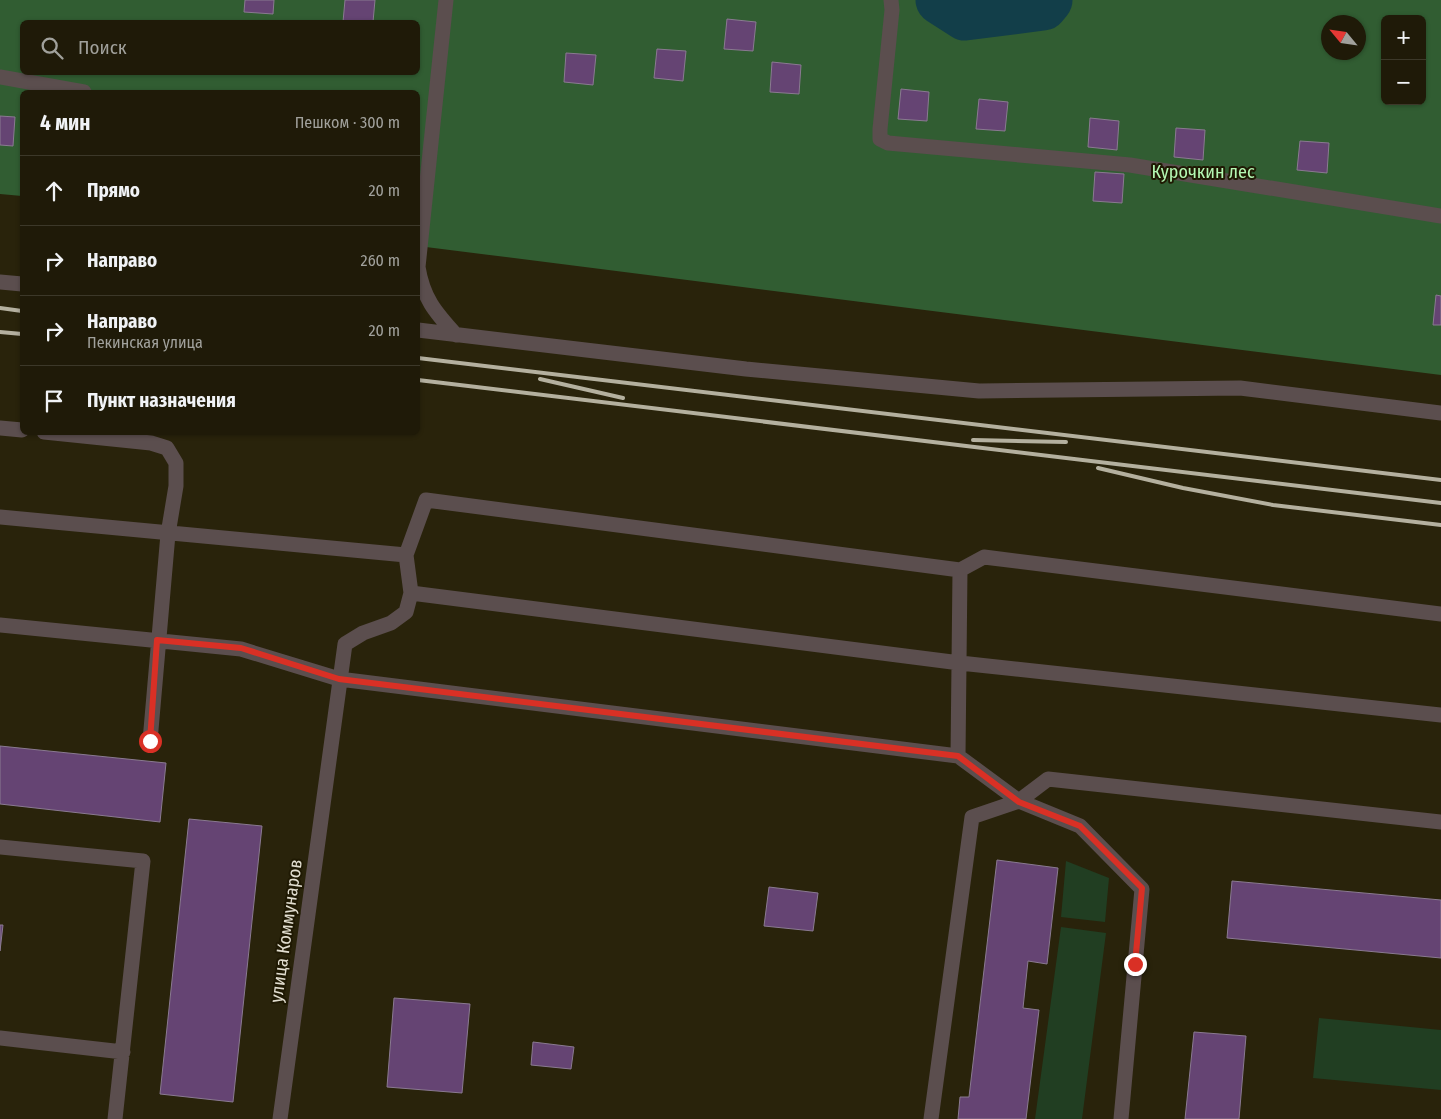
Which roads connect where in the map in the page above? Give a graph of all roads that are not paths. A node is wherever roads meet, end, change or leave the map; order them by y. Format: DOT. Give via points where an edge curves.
graph roads {
  1 [pos="446,0"];
  2 [pos="891,0"];
  3 [pos="0,77"];
  4 [pos="73,90"];
  5 [pos="425,125"];
  6 [pos="1441,216"];
  7 [pos="420,226"];
  8 [pos="420,278"];
  9 [pos="0,282"];
  10 [pos="20,284"];
  11 [pos="420,330"];
  12 [pos="456,335"];
  13 [pos="1441,413"];
  14 [pos="0,428"];
  15 [pos="20,430"];
  16 [pos="73,435"];
  17 [pos="0,517"];
  18 [pos="168,534"];
  19 [pos="406,555"];
  20 [pos="960,570"];
  21 [pos="411,593"];
  22 [pos="1441,614"];
  23 [pos="0,625"];
  24 [pos="157,640"];
  25 [pos="960,663"];
  26 [pos="339,679"];
  27 [pos="1441,715"];
  28 [pos="150,741"];
  29 [pos="958,756"];
  30 [pos="1019,802"];
  31 [pos="1441,822"];
  32 [pos="0,847"];
  33 [pos="0,1038"];
  34 [pos="123,1052"];
  35 [pos="115,1119"];
  36 [pos="280,1119"];
  37 [pos="930,1119"];
  38 [pos="1121,1119"];
  1 -- 5 [label="street"];
  2 -- 6 [label="street" via="880,129 880,139 888,143 1130,165"];
  3 -- 4 [label="street"];
  5 -- 7 [label="street"];
  8 -- 12 [label="street" via="433,310"];
  9 -- 10 [label="street"];
  11 -- 12 [label="street"];
  12 -- 13 [label="street" via="746,369 979,391 1240,388"];
  14 -- 15 [label="street"];
  16 -- 18 [label="street" via="151,443 167,448 176,463 176,486"];
  17 -- 18 [label="street"];
  18 -- 19 [label="street"];
  18 -- 24 [label="street"];
  19 -- 20 [label="street" via="426,500"];
  19 -- 21 [label="street"];
  20 -- 22 [label="street" via="984,557"];
  20 -- 25 [label="street"];
  21 -- 25 [label="street"];
  21 -- 26 [label="street, улица Коммунаров" via="406,612 391,623 363,633 345,644"];
  23 -- 24 [label="street"];
  24 -- 26 [label="street" via="241,648"];
  24 -- 28 [label="street"];
  25 -- 27 [label="street"];
  25 -- 29 [label="street"];
  26 -- 29 [label="street"];
  26 -- 36 [label="street, улица Коммунаров"];
  29 -- 30 [label="street"];
  30 -- 31 [label="street" via="1048,779"];
  30 -- 37 [label="street" via="972,817"];
  30 -- 38 [label="street" via="1080,826 1142,888"];
  32 -- 34 [label="street" via="143,861"];
  33 -- 34 [label="street"];
  34 -- 35 [label="street"];
}
